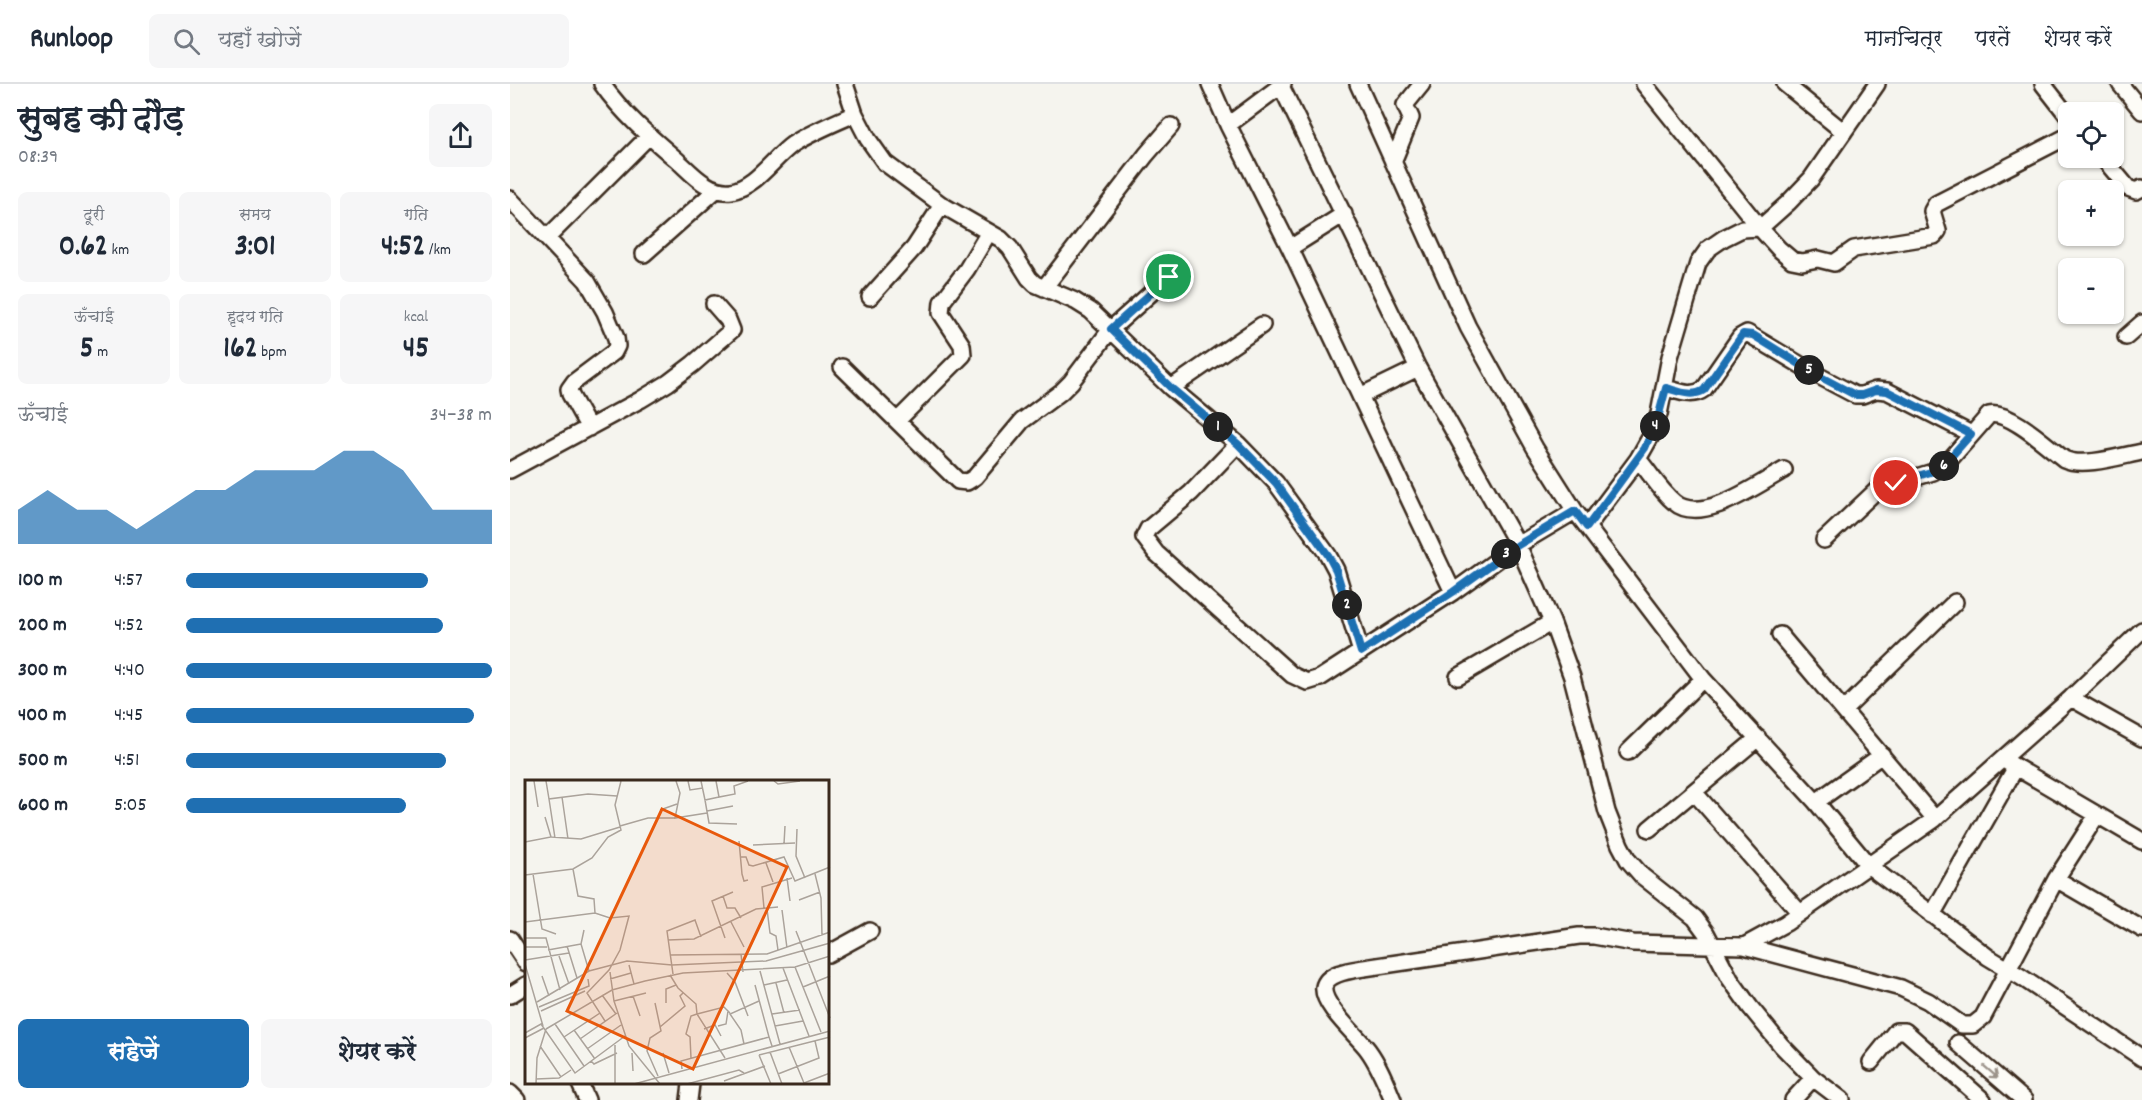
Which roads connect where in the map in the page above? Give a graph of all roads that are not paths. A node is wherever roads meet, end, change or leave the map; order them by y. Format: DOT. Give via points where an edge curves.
graph roads {
  1 [pos="602,84"];
  2 [pos="1210,84"];
  3 [pos="1281,84"];
  4 [pos="1358,84"];
  5 [pos="1422,84"];
  6 [pos="1644,84"];
  7 [pos="1785,84"];
  8 [pos="1877,84"];
  9 [pos="2043,84"];
  10 [pos="2120,84"];
  11 [pos="848,85"];
  12 [pos="2058,103"];
  13 [pos="2142,111"];
  14 [pos="855,114"];
  15 [pos="1228,125"];
  16 [pos="1171,126"];
  17 [pos="1844,132"];
  18 [pos="650,136"];
  19 [pos="2058,141"];
  20 [pos="1392,162"];
  21 [pos="2111,168"];
  22 [pos="2142,188"];
  23 [pos="716,190"];
  24 [pos="510,199"];
  25 [pos="942,205"];
  26 [pos="1344,214"];
  27 [pos="1760,228"];
  28 [pos="989,232"];
  29 [pos="547,238"];
  30 [pos="1290,248"];
  31 [pos="644,254"];
  32 [pos="1169,277"];
  33 [pos="1044,288"];
  34 [pos="870,297"];
  35 [pos="714,304"];
  36 [pos="2142,323"];
  37 [pos="1262,325"];
  38 [pos="1111,329"];
  39 [pos="2126,337"];
  40 [pos="842,366"];
  41 [pos="1418,368"];
  42 [pos="1171,388"];
  43 [pos="1666,388"];
  44 [pos="1360,396"];
  45 [pos="897,421"];
  46 [pos="589,428"];
  47 [pos="1971,434"];
  48 [pos="1238,444"];
  49 [pos="2142,452"];
  50 [pos="1638,459"];
  51 [pos="510,470"];
  52 [pos="1784,470"];
  53 [pos="1575,511"];
  54 [pos="1587,527"];
  55 [pos="1824,540"];
  56 [pos="1518,545"];
  57 [pos="1453,592"];
  58 [pos="1955,602"];
  59 [pos="1552,622"];
  60 [pos="1780,635"];
  61 [pos="2140,636"];
  62 [pos="1361,652"];
  63 [pos="1458,677"];
  64 [pos="1703,679"];
  65 [pos="2071,698"];
  66 [pos="1844,710"];
  67 [pos="1758,738"];
  68 [pos="2142,738"];
  69 [pos="1629,752"];
  70 [pos="1882,755"];
  71 [pos="2009,764"];
  72 [pos="1694,792"];
  73 [pos="1816,802"];
  74 [pos="2097,815"];
  75 [pos="1935,819"];
  76 [pos="1649,829"];
  77 [pos="2142,841"];
  78 [pos="1869,866"];
  79 [pos="2056,879"];
  80 [pos="1800,913"];
  81 [pos="1932,915"];
  82 [pos="2142,929"];
  83 [pos="870,931"];
  84 [pos="510,939"];
  85 [pos="1751,942"];
  86 [pos="1712,945"];
  87 [pos="830,953"];
  88 [pos="525,962"];
  89 [pos="2007,970"];
  90 [pos="525,986"];
  91 [pos="510,995"];
  92 [pos="1968,1027"];
  93 [pos="1958,1043"];
  94 [pos="2142,1058"];
  95 [pos="1870,1062"];
  96 [pos="1942,1062"];
  97 [pos="1814,1078"];
  98 [pos="581,1085"];
  99 [pos="691,1085"];
  100 [pos="510,1093"];
  101 [pos="517,1100"];
  102 [pos="587,1100"];
  103 [pos="689,1100"];
  104 [pos="1393,1100"];
  105 [pos="1793,1100"];
  106 [pos="1842,1100"];
  107 [pos="1983,1100"];
  108 [pos="2024,1100"];
  1 -- 18 [label="street"];
  2 -- 15 [label="street"];
  3 -- 15 [label="street"];
  3 -- 26 [label="street"];
  4 -- 20 [label="street"];
  5 -- 20 [label="street" via="1405,105 1411,118"];
  6 -- 27 [label="street"];
  7 -- 17 [label="street"];
  8 -- 17 [label="street"];
  9 -- 12 [label="street"];
  10 -- 13 [label="street"];
  11 -- 14 [label="street"];
  14 -- 23 [label="street" via="791,145 742,187"];
  14 -- 25 [label="street" via="885,163"];
  15 -- 30 [label="street"];
  16 -- 33 [label="street"];
  17 -- 27 [label="street" via="1805,185"];
  18 -- 23 [label="street"];
  18 -- 29 [label="street"];
  19 -- 27 [label="street" via="1936,204 1932,212 1938,231 1930,237 1854,249 1834,263 1814,258 1797,262"];
  20 -- 53 [label="street" via="1468,327 1529,438"];
  21 -- 22 [label="street" via="2128,188"];
  23 -- 31 [label="street"];
  24 -- 29 [label="street"];
  25 -- 28 [label="street"];
  25 -- 34 [label="street" via="914,248"];
  26 -- 30 [label="street"];
  26 -- 41 [label="street"];
  27 -- 43 [label="street" via="1742,229 1724,238 1708,249 1698,263 1670,357"];
  28 -- 33 [label="street" via="1010,248 1029,278"];
  28 -- 45 [label="street" via="942,302 941,313 962,345 961,360"];
  29 -- 46 [label="street" via="591,287 617,342 614,352 569,388"];
  30 -- 44 [label="street"];
  32 -- 38 [label="street"];
  33 -- 38 [label="street" via="1075,301"];
  35 -- 46 [label="street" via="731,325 729,335 668,383"];
  36 -- 39 [label="street"];
  37 -- 42 [label="street"];
  38 -- 42 [label="street"];
  38 -- 45 [label="street" via="1071,382 1022,422 967,482 958,481"];
  40 -- 45 [label="street"];
  41 -- 44 [label="street"];
  41 -- 56 [label="street"];
  42 -- 48 [label="street"];
  43 -- 47 [label="street" via="1692,394 1704,390 1740,337 1747,333 1855,395 1887,391"];
  43 -- 50 [label="street" via="1659,414"];
  44 -- 57 [label="street"];
  46 -- 51 [label="street"];
  47 -- 49 [label="street" via="1994,413 2013,421 2071,462"];
  47 -- 55 [label="street" via="1940,469 1871,494"];
  48 -- 62 [label="street" via="1276,483 1328,555"];
  48 -- 62 [label="street" via="1191,493 1148,529 1144,537 1147,544 1300,679 1307,682 1320,678"];
  50 -- 52 [label="street" via="1673,502 1689,510 1718,506"];
  50 -- 54 [label="street"];
  53 -- 54 [label="street"];
  53 -- 56 [label="street"];
  54 -- 64 [label="street"];
  56 -- 57 [label="street"];
  56 -- 59 [label="street"];
  57 -- 62 [label="street"];
  58 -- 66 [label="street"];
  59 -- 63 [label="street"];
  59 -- 86 [label="street" via="1572,677 1607,812 1620,844 1642,876 1695,918"];
  60 -- 66 [label="street"];
  61 -- 65 [label="street"];
  64 -- 67 [label="street"];
  64 -- 69 [label="street"];
  65 -- 68 [label="street"];
  65 -- 71 [label="street"];
  66 -- 70 [label="street"];
  67 -- 72 [label="street"];
  67 -- 73 [label="street"];
  70 -- 73 [label="street"];
  70 -- 75 [label="street"];
  71 -- 74 [label="street"];
  71 -- 75 [label="street"];
  71 -- 81 [label="street"];
  72 -- 76 [label="street"];
  72 -- 80 [label="street"];
  73 -- 78 [label="street"];
  74 -- 77 [label="street"];
  74 -- 79 [label="street"];
  75 -- 78 [label="street"];
  78 -- 80 [label="street"];
  78 -- 81 [label="street"];
  79 -- 82 [label="street"];
  79 -- 89 [label="street"];
  80 -- 85 [label="street"];
  81 -- 89 [label="street"];
  83 -- 87 [label="street"];
  84 -- 88 [label="street"];
  85 -- 86 [label="street"];
  85 -- 92 [label="street" via="1901,988"];
  86 -- 97 [label="street" via="1750,1007"];
  86 -- 104 [label="street" via="1633,944 1579,936 1364,968 1333,977 1324,988 1326,997 1369,1051"];
  89 -- 92 [label="street" via="1983,1017"];
  89 -- 94 [label="street"];
  90 -- 91 [label="street"];
  92 -- 93 [label="street"];
  93 -- 96 [label="street"];
  93 -- 108 [label="street, one-way"];
  95 -- 96 [label="street" via="1900,1030"];
  96 -- 107 [label="street"];
  97 -- 105 [label="street"];
  97 -- 106 [label="street"];
  98 -- 102 [label="street"];
  99 -- 103 [label="street"];
  100 -- 101 [label="street"];
}
